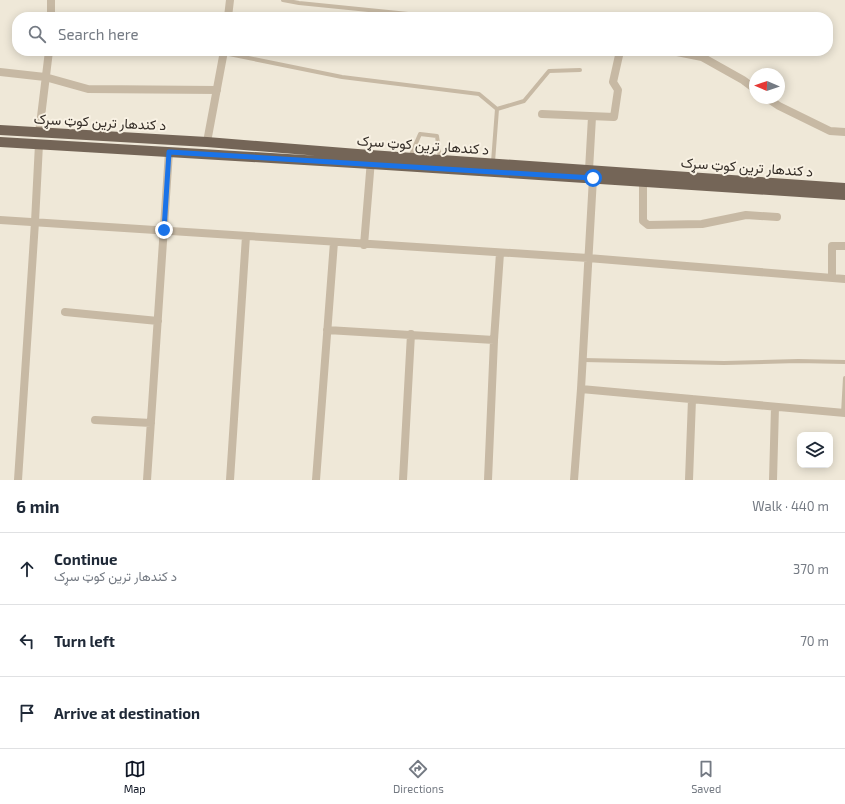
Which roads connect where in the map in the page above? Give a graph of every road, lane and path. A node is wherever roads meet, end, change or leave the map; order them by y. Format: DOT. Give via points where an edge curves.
graph roads {
  1 [pos="51,0"];
  2 [pos="230,0"];
  3 [pos="283,0"];
  4 [pos="51,12"];
  5 [pos="229,12"];
  6 [pos="388,12"];
  7 [pos="48,56"];
  8 [pos="222,56"];
  9 [pos="242,56"];
  10 [pos="619,56"];
  11 [pos="697,56"];
  12 [pos="580,70"];
  13 [pos="0,72"];
  14 [pos="45,77"];
  15 [pos="749,85"];
  16 [pos="217,90"];
  17 [pos="776,104"];
  18 [pos="497,109"];
  19 [pos="542,114"];
  20 [pos="592,117"];
  21 [pos="0,130"];
  22 [pos="845,132"];
  23 [pos="40,133"];
  24 [pos="0,142"];
  25 [pos="207,142"];
  26 [pos="39,144"];
  27 [pos="169,152"];
  28 [pos="409,158"];
  29 [pos="371,160"];
  30 [pos="440,160"];
  31 [pos="493,164"];
  32 [pos="591,174"];
  33 [pos="643,182"];
  34 [pos="845,188"];
  35 [pos="845,195"];
  36 [pos="777,216"];
  37 [pos="0,220"];
  38 [pos="35,222"];
  39 [pos="164,230"];
  40 [pos="246,236"];
  41 [pos="334,242"];
  42 [pos="364,245"];
  43 [pos="845,246"];
  44 [pos="500,253"];
  45 [pos="588,258"];
  46 [pos="832,278"];
  47 [pos="845,278"];
  48 [pos="65,312"];
  49 [pos="158,321"];
  50 [pos="327,330"];
  51 [pos="411,334"];
  52 [pos="494,340"];
  53 [pos="582,360"];
  54 [pos="845,362"];
  55 [pos="845,378"];
  56 [pos="581,389"];
  57 [pos="692,399"];
  58 [pos="774,407"];
  59 [pos="844,413"];
  60 [pos="95,420"];
  61 [pos="151,423"];
  62 [pos="18,480"];
  63 [pos="147,480"];
  64 [pos="230,480"];
  65 [pos="316,480"];
  66 [pos="402,480"];
  67 [pos="488,480"];
  68 [pos="574,480"];
  69 [pos="689,480"];
  70 [pos="773,480"];
  1 -- 4 [label="street"];
  2 -- 5 [label="street"];
  3 -- 6 [label="lane"];
  7 -- 14 [label="street"];
  8 -- 16 [label="street"];
  9 -- 18 [label="lane" via="342,77 479,94"];
  10 -- 20 [label="street" via="613,82 618,90 614,118"];
  11 -- 15 [label="street"];
  12 -- 18 [label="lane" via="548,71 524,101"];
  13 -- 14 [label="street"];
  14 -- 16 [label="street" via="88,89"];
  14 -- 23 [label="street"];
  16 -- 25 [label="street"];
  17 -- 22 [label="street" via="830,131"];
  18 -- 31 [label="lane"];
  19 -- 20 [label="street"];
  20 -- 32 [label="street"];
  21 -- 23 [label="main road, د کندهار ترين کوټ سړک"];
  23 -- 25 [label="main road, د کندهار ترين کوټ سړک"];
  24 -- 26 [label="main road, د کندهار ترين کوټ سړک"];
  25 -- 29 [label="main road, د کندهار ترين کوټ سړک"];
  26 -- 27 [label="main road, د کندهار ترين کوټ سړک"];
  26 -- 38 [label="street"];
  27 -- 29 [label="main road, د کندهار ترين کوټ سړک"];
  27 -- 39 [label="street"];
  28 -- 29 [label="main road, د کندهار ترين کوټ سړک"];
  28 -- 30 [label="main road, د کندهار ترين کوټ سړک"];
  28 -- 30 [label="lane" via="420,134 437,136"];
  29 -- 32 [label="main road, د کندهار ترين کوټ سړک"];
  29 -- 42 [label="street"];
  30 -- 31 [label="main road, د کندهار ترين کوټ سړک"];
  31 -- 32 [label="main road, د کندهار ترين کوټ سړک"];
  32 -- 33 [label="main road, د کندهار ترين کوټ سړک"];
  32 -- 34 [label="main road, د کندهار ترين کوټ سړک"];
  32 -- 45 [label="street"];
  33 -- 35 [label="main road, د کندهار ترين کوټ سړک"];
  33 -- 36 [label="street" via="643,221 648,225 702,224 746,215"];
  37 -- 38 [label="street"];
  38 -- 39 [label="street"];
  38 -- 62 [label="street"];
  39 -- 40 [label="street"];
  39 -- 49 [label="street"];
  40 -- 41 [label="street"];
  40 -- 64 [label="street"];
  41 -- 42 [label="street"];
  41 -- 50 [label="street"];
  42 -- 44 [label="street"];
  43 -- 46 [label="street" via="832,246"];
  44 -- 45 [label="street"];
  44 -- 52 [label="street"];
  45 -- 46 [label="street"];
  45 -- 53 [label="street"];
  46 -- 47 [label="street"];
  48 -- 49 [label="street"];
  49 -- 61 [label="street"];
  50 -- 51 [label="street"];
  50 -- 65 [label="street"];
  51 -- 52 [label="street"];
  51 -- 66 [label="street"];
  52 -- 67 [label="street"];
  53 -- 54 [label="lane"];
  53 -- 56 [label="street"];
  55 -- 59 [label="lane"];
  56 -- 57 [label="street"];
  56 -- 68 [label="street"];
  57 -- 58 [label="street"];
  57 -- 69 [label="street"];
  58 -- 59 [label="street"];
  58 -- 70 [label="street"];
  60 -- 61 [label="street"];
  61 -- 63 [label="street"];
}
